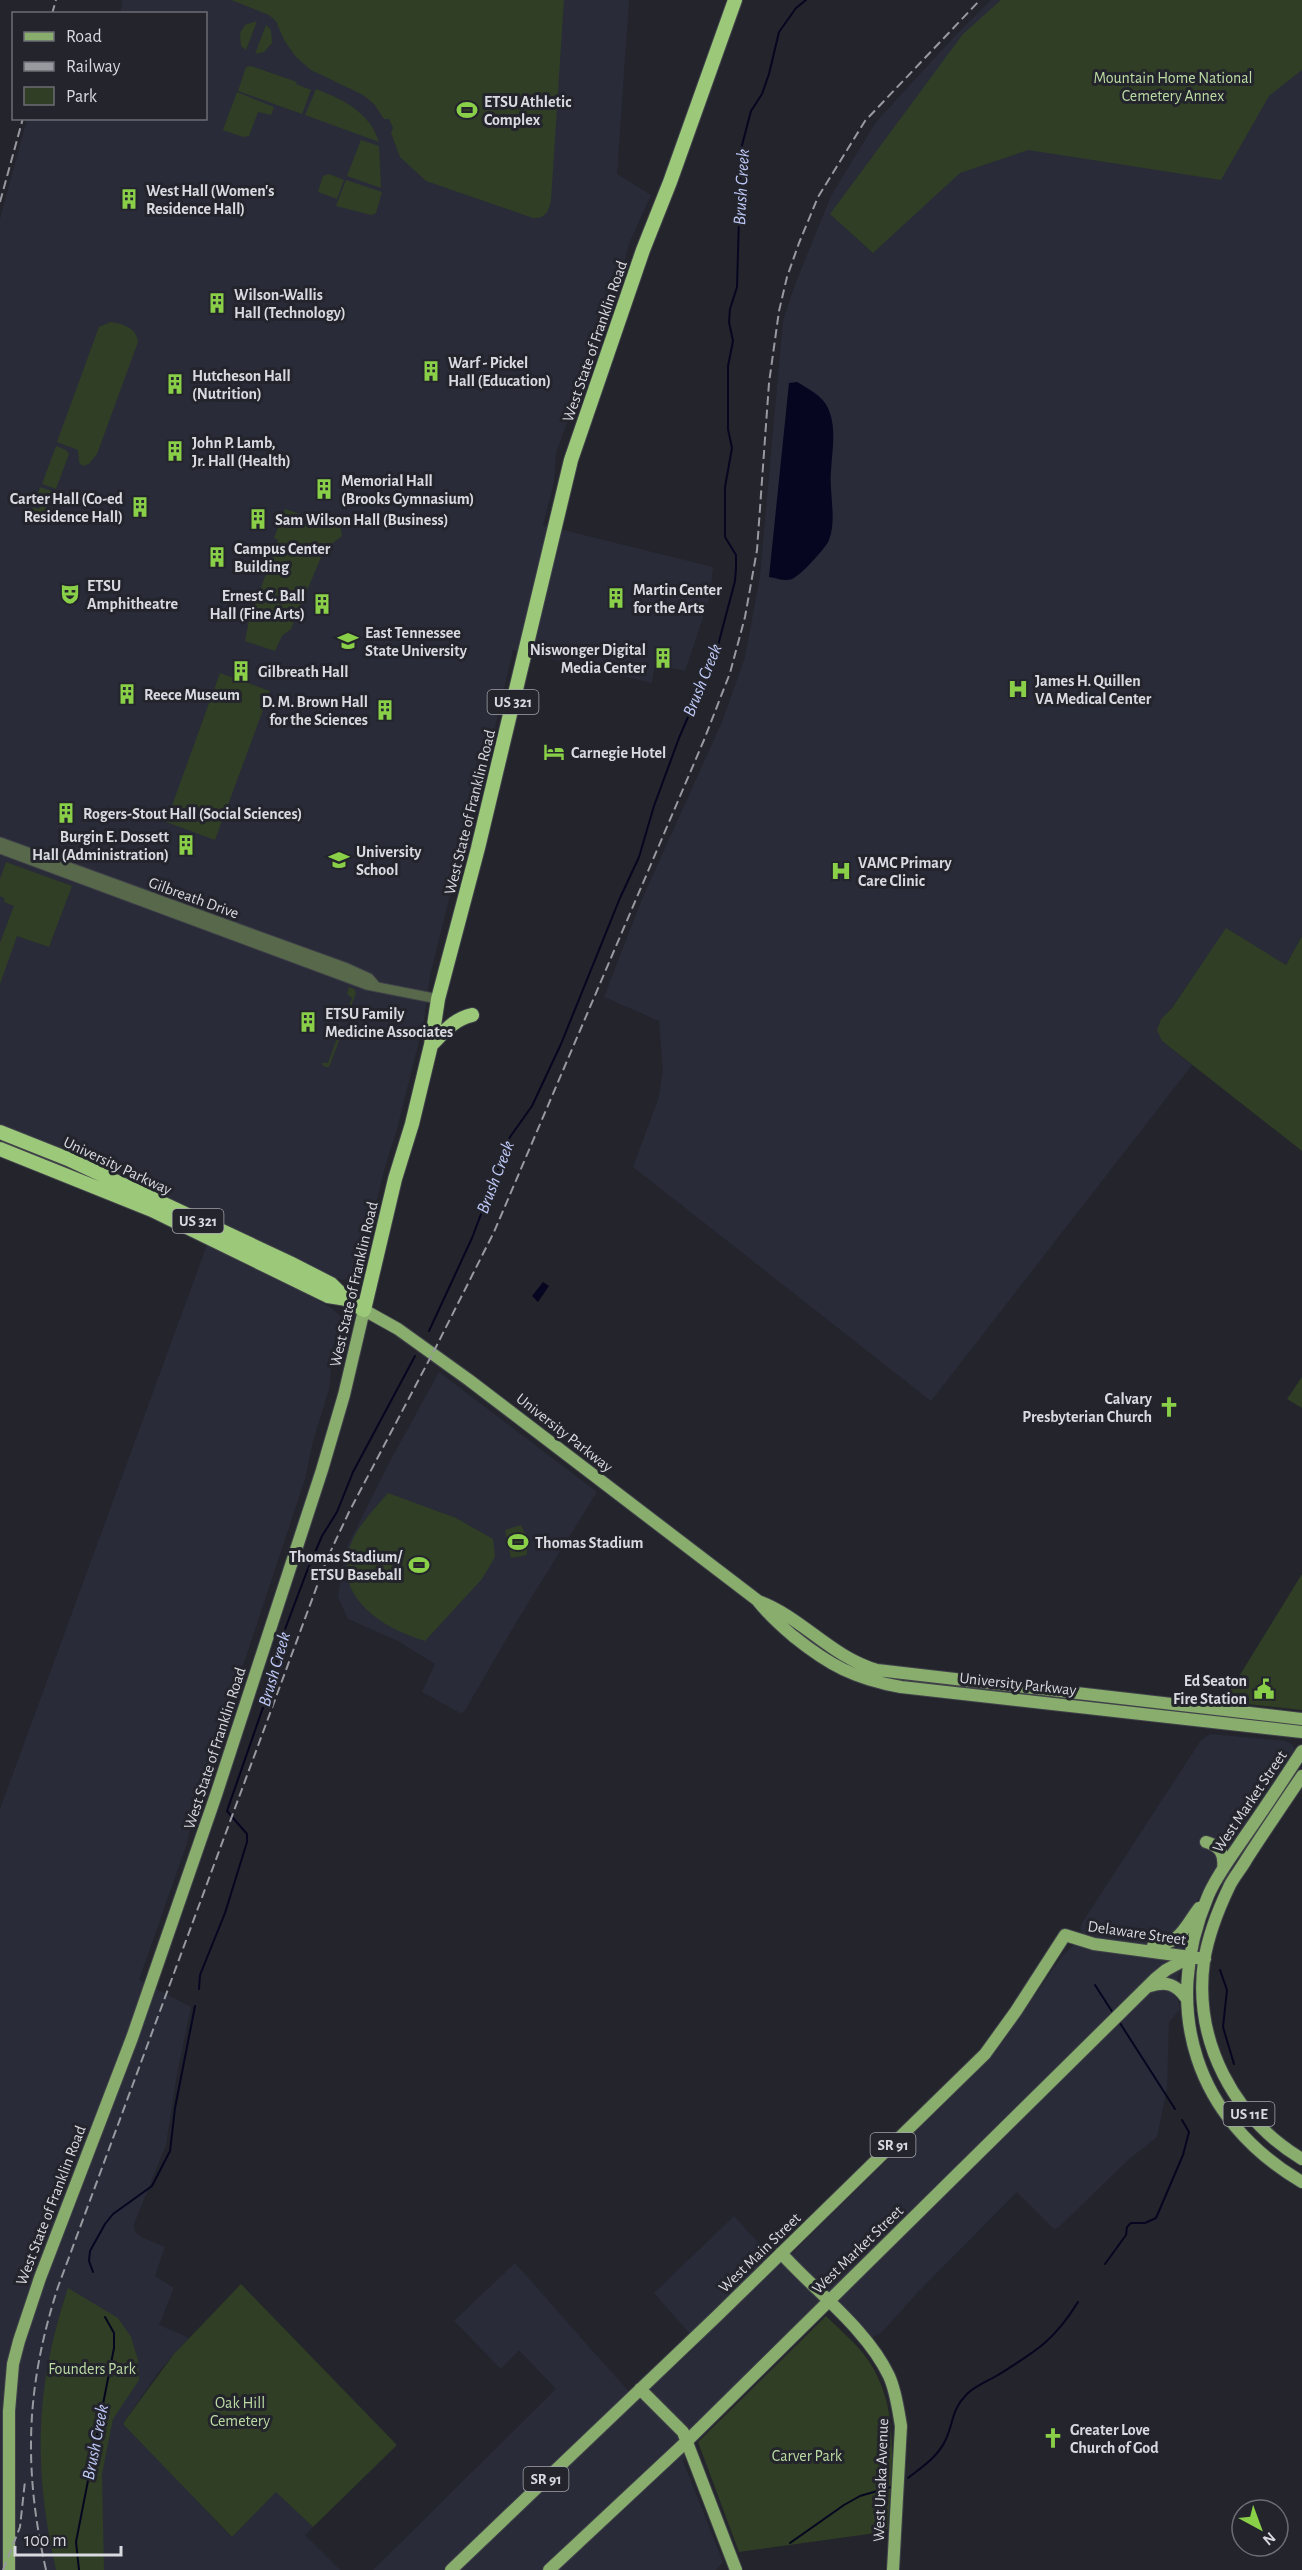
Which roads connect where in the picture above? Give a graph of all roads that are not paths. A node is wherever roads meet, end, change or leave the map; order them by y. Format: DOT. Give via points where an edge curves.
graph roads {
  1 [pos="735,0"];
  2 [pos="0,842"];
  3 [pos="0,849"];
  4 [pos="375,985"];
  5 [pos="438,999"];
  6 [pos="472,1015"];
  7 [pos="431,1045"];
  8 [pos="0,1132"];
  9 [pos="0,1149"];
  10 [pos="45,1149"];
  11 [pos="40,1164"];
  12 [pos="347,1300"];
  13 [pos="364,1310"];
  14 [pos="757,1600"];
  15 [pos="1302,1719"];
  16 [pos="1302,1732"];
  17 [pos="1302,1751"];
  18 [pos="1302,1776"];
  19 [pos="1206,1842"];
  20 [pos="1223,1869"];
  21 [pos="1208,1895"];
  22 [pos="1065,1935"];
  23 [pos="1134,1948"];
  24 [pos="1161,1952"];
  25 [pos="1190,1957"];
  26 [pos="1205,1959"];
  27 [pos="1166,1970"];
  28 [pos="1149,1986"];
  29 [pos="1186,1998"];
  30 [pos="1302,2159"];
  31 [pos="1302,2182"];
  32 [pos="781,2253"];
  33 [pos="827,2302"];
  34 [pos="640,2389"];
  35 [pos="687,2440"];
  36 [pos="9,2570"];
  37 [pos="451,2570"];
  38 [pos="549,2570"];
  39 [pos="736,2570"];
  40 [pos="893,2570"];
  1 -- 5 [label="highway, West State of Franklin Road / US 321" via="571,460"];
  2 -- 4 [label="street, Gilbreath Drive" via="347,968"];
  3 -- 4 [label="street, Gilbreath Drive" via="366,985"];
  4 -- 5 [label="street, Gilbreath Drive"];
  5 -- 7 [label="highway, West State of Franklin Road / US 321"];
  6 -- 7 [label="highway" via="451,1024"];
  7 -- 13 [label="highway, West State of Franklin Road / US 321"];
  8 -- 10 [label="highway, University Parkway / US 321"];
  9 -- 11 [label="highway, University Parkway / US 321"];
  10 -- 11 [label="highway"];
  10 -- 12 [label="highway, University Parkway / US 321" via="290,1263 331,1284"];
  11 -- 12 [label="highway, University Parkway / US 321" via="152,1210 328,1296"];
  12 -- 13 [label="highway, University Parkway / US 321"];
  13 -- 14 [label="main road, University Parkway" via="398,1329 469,1380"];
  13 -- 36 [label="main road, West State of Franklin Road" via="322,1470 216,1795 132,2038 19,2341 9,2411"];
  14 -- 15 [label="main road, University Parkway" via="774,1607 841,1655 877,1670"];
  14 -- 16 [label="main road, University Parkway" via="767,1614 827,1662 873,1682"];
  17 -- 20 [label="main road, West Market Street / US 11E"];
  18 -- 26 [label="main road, West Market Street / US 11E" via="1229,1888"];
  19 -- 20 [label="main road" via="1221,1850"];
  20 -- 21 [label="main road, US 11E"];
  21 -- 23 [label="main road" via="1174,1941"];
  21 -- 25 [label="main road, US 11E"];
  22 -- 23 [label="main road, Delaware Street / SR 91" via="1094,1944"];
  22 -- 32 [label="main road, West Main Street / SR 91" via="985,2054"];
  23 -- 24 [label="main road, Delaware Street / SR 91"];
  24 -- 25 [label="main road, Delaware Street / SR 91"];
  24 -- 27 [label="main road" via="1168,1959"];
  25 -- 26 [label="main road, Delaware Street"];
  25 -- 27 [label="main road, West Market Street"];
  25 -- 29 [label="main road, US 11E"];
  26 -- 30 [label="main road, US 11E" via="1204,2014 1217,2065 1252,2118"];
  27 -- 28 [label="main road, West Market Street"];
  28 -- 29 [label="main road" via="1170,1984"];
  28 -- 33 [label="main road, West Market Street"];
  29 -- 31 [label="main road, US 11E" via="1192,2042 1209,2089 1247,2141"];
  32 -- 33 [label="main road, West Unaka Avenue"];
  32 -- 34 [label="main road, West Main Street / SR 91"];
  33 -- 35 [label="main road, West Market Street"];
  33 -- 40 [label="main road, West Unaka Avenue" via="873,2350 889,2376 897,2402 901,2426"];
  34 -- 35 [label="main road"];
  34 -- 37 [label="main road, West Main Street / SR 91"];
  35 -- 38 [label="main road, West Market Street"];
  35 -- 39 [label="main road"];
}
